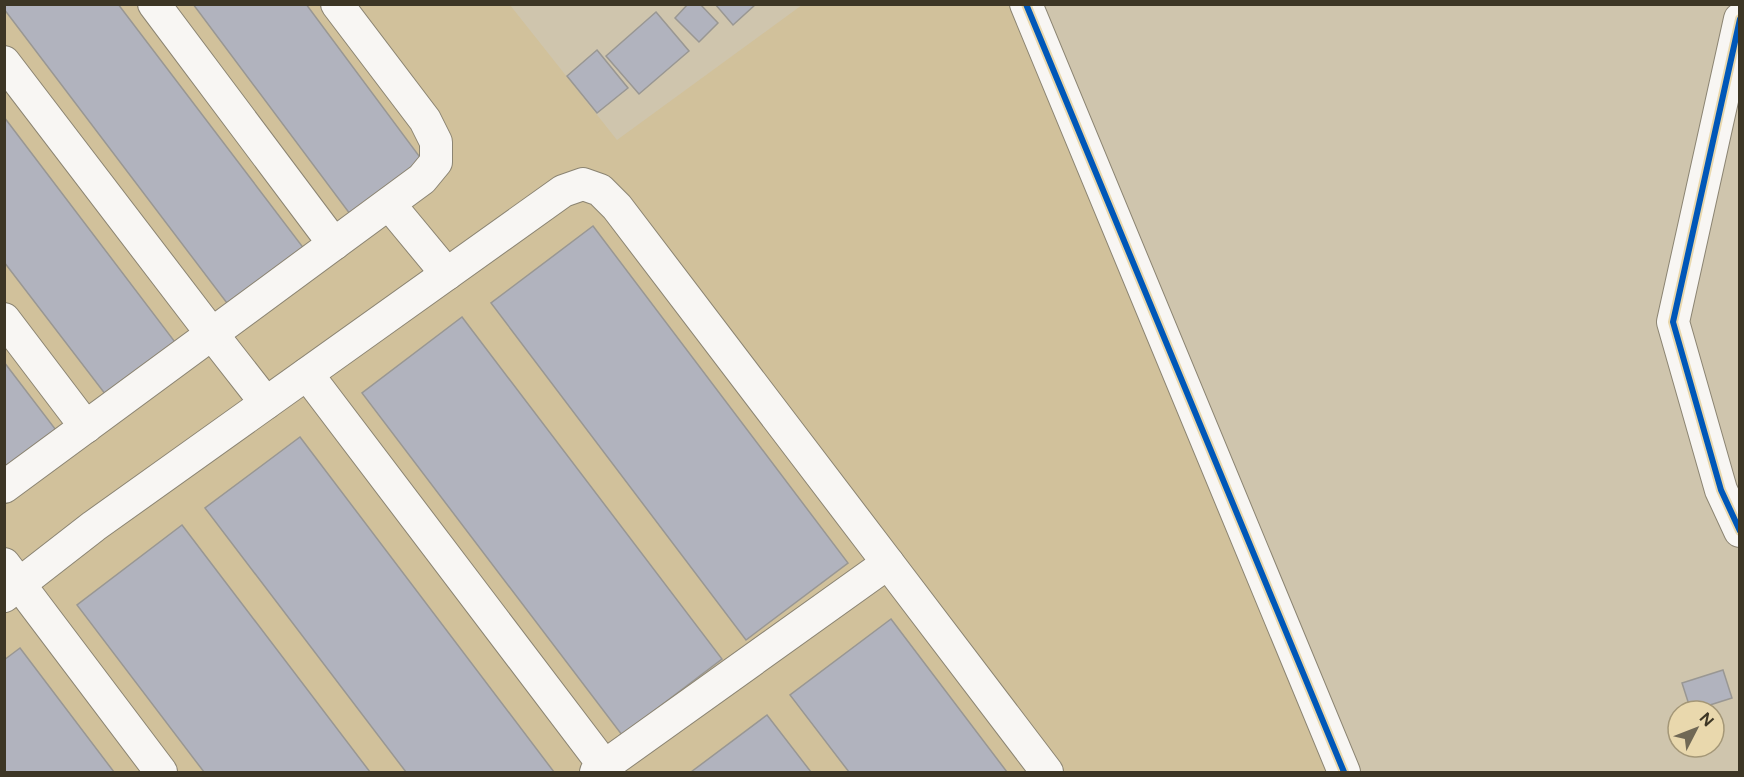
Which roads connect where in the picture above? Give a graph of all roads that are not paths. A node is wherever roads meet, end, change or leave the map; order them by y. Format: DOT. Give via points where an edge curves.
graph roads {
  1 [pos="154,4"];
  2 [pos="337,4"];
  3 [pos="1026,4"];
  4 [pos="1740,19"];
  5 [pos="4,62"];
  6 [pos="389,204"];
  7 [pos="334,244"];
  8 [pos="447,274"];
  9 [pos="4,319"];
  10 [pos="212,334"];
  11 [pos="307,374"];
  12 [pos="266,403"];
  13 [pos="86,427"];
  14 [pos="4,487"];
  15 [pos="1740,531"];
  16 [pos="888,563"];
  17 [pos="10,582"];
  18 [pos="603,770"];
  19 [pos="161,772"];
  20 [pos="1047,772"];
  21 [pos="1344,772"];
  1 -- 7 [label="street"];
  2 -- 6 [label="street" via="425,120 436,142 436,162 422,179"];
  3 -- 21 [label="street"];
  4 -- 15 [label="street" via="1673,322 1721,489"];
  5 -- 10 [label="street"];
  6 -- 7 [label="street"];
  6 -- 8 [label="street"];
  7 -- 10 [label="street"];
  8 -- 11 [label="street"];
  8 -- 16 [label="street" via="563,191 583,184 600,190 625,217"];
  9 -- 13 [label="street"];
  10 -- 12 [label="street"];
  10 -- 13 [label="street"];
  11 -- 12 [label="street"];
  11 -- 18 [label="street"];
  12 -- 17 [label="street"];
  13 -- 14 [label="street"];
  16 -- 18 [label="street"];
  16 -- 20 [label="street"];
  17 -- 19 [label="street"];
}
